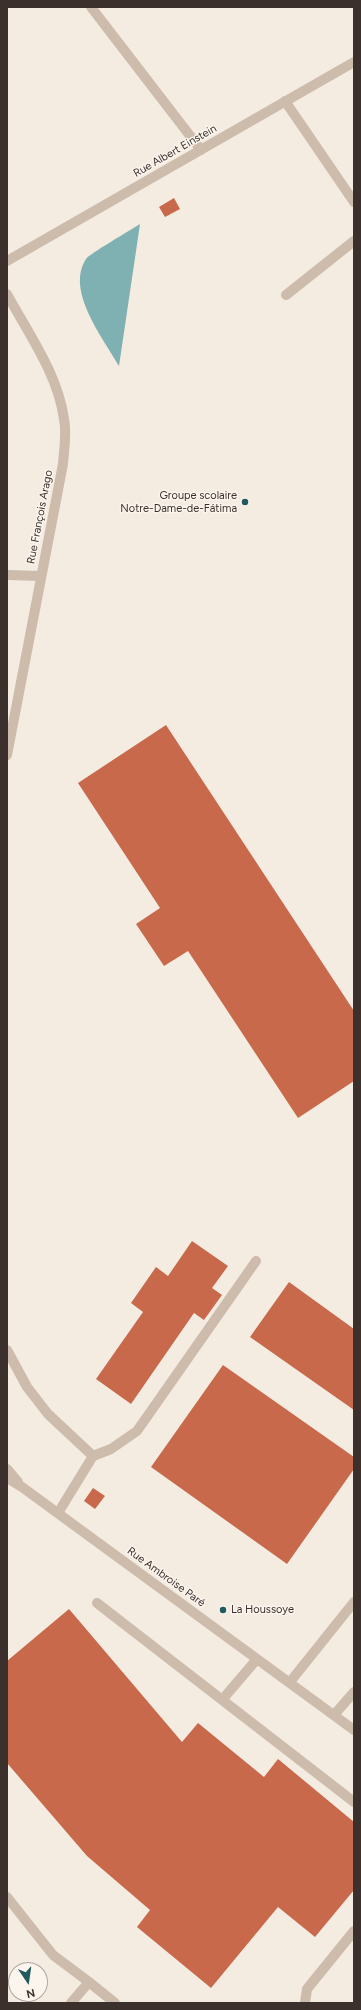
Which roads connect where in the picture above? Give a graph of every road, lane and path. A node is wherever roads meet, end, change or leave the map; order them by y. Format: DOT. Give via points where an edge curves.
graph roads {
  1 [pos="91,7"];
  2 [pos="354,62"];
  3 [pos="285,101"];
  4 [pos="201,150"];
  5 [pos="354,202"];
  6 [pos="354,241"];
  7 [pos="7,261"];
  8 [pos="7,294"];
  9 [pos="286,295"];
  10 [pos="7,575"];
  11 [pos="41,576"];
  12 [pos="7,755"];
  13 [pos="256,1260"];
  14 [pos="7,1350"];
  15 [pos="93,1456"];
  16 [pos="7,1469"];
  17 [pos="7,1478"];
  18 [pos="22,1487"];
  19 [pos="58,1513"];
  20 [pos="354,1602"];
  21 [pos="97,1603"];
  22 [pos="257,1659"];
  23 [pos="290,1682"];
  24 [pos="354,1692"];
  25 [pos="222,1700"];
  26 [pos="334,1715"];
  27 [pos="354,1730"];
  28 [pos="354,1802"];
  29 [pos="7,1897"];
  30 [pos="354,1931"];
  31 [pos="89,1982"];
  32 [pos="71,2003"];
  33 [pos="115,2003"];
  34 [pos="305,2003"];
  1 -- 4 [label="street"];
  2 -- 3 [label="street, Rue Albert Einstein"];
  3 -- 4 [label="street, Rue Albert Einstein"];
  3 -- 5 [label="street"];
  4 -- 7 [label="street, Rue Albert Einstein"];
  6 -- 9 [label="street"];
  8 -- 11 [label="street, Rue François Arago" via="48,369 64,419 62,464"];
  10 -- 11 [label="street"];
  11 -- 12 [label="street, Rue François Arago"];
  13 -- 15 [label="street" via="137,1431 111,1449"];
  14 -- 15 [label="street" via="27,1387 48,1414"];
  15 -- 19 [label="street"];
  16 -- 18 [label="street, Rue Ambroise Paré"];
  17 -- 18 [label="street, Rue Ambroise Paré"];
  18 -- 19 [label="street, Rue Ambroise Paré"];
  19 -- 22 [label="street, Rue Ambroise Paré"];
  20 -- 23 [label="street"];
  21 -- 25 [label="street"];
  22 -- 23 [label="street, Rue Ambroise Paré"];
  22 -- 25 [label="street"];
  23 -- 26 [label="street, Rue Ambroise Paré"];
  24 -- 26 [label="street"];
  25 -- 28 [label="street"];
  26 -- 27 [label="street, Rue Ambroise Paré"];
  29 -- 31 [label="street" via="53,1955"];
  30 -- 34 [label="street" via="307,1989"];
  31 -- 32 [label="street"];
  31 -- 33 [label="street"];
}
